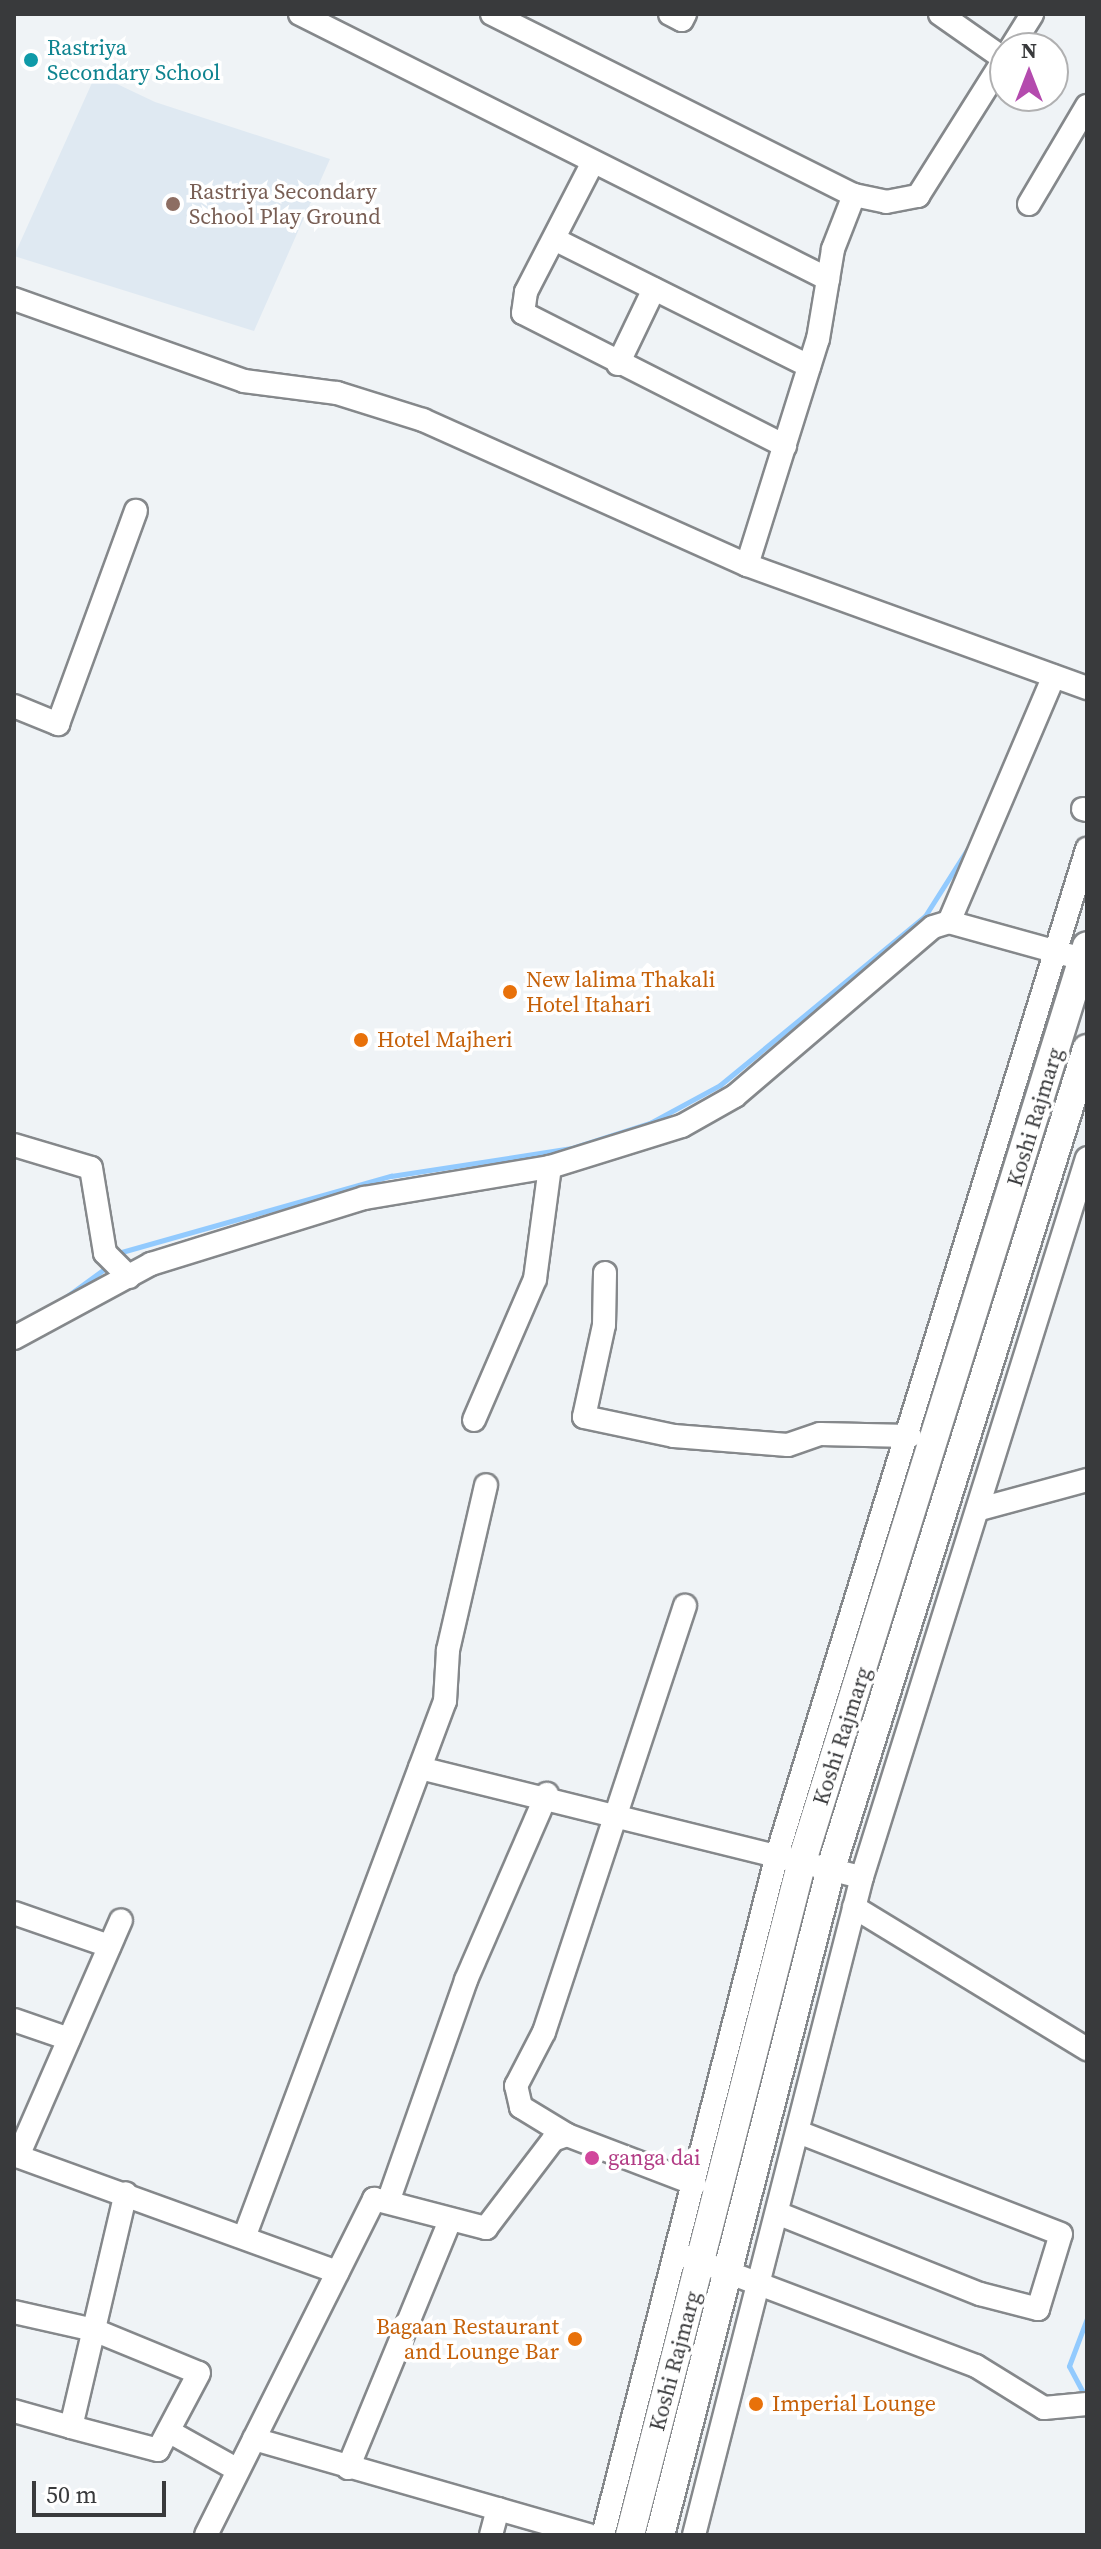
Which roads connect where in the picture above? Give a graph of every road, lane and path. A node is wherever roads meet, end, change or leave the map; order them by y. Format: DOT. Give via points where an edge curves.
graph roads {
  1 [pos="300,14"];
  2 [pos="492,14"];
  3 [pos="670,14"];
  4 [pos="685,14"];
  5 [pos="940,14"];
  6 [pos="1032,14"];
  7 [pos="1021,32"];
  8 [pos="989,47"];
  9 [pos="989,83"];
  10 [pos="1087,106"];
  11 [pos="1078,141"];
  12 [pos="593,162"];
  13 [pos="854,195"];
  14 [pos="1029,204"];
  15 [pos="556,240"];
  16 [pos="828,279"];
  17 [pos="654,289"];
  18 [pos="14,299"];
  19 [pos="618,364"];
  20 [pos="809,366"];
  21 [pos="785,446"];
  22 [pos="136,511"];
  23 [pos="747,565"];
  24 [pos="1054,676"];
  25 [pos="1087,688"];
  26 [pos="14,706"];
  27 [pos="1087,849"];
  28 [pos="949,922"];
  29 [pos="1079,954"];
  30 [pos="1087,1049"];
  31 [pos="14,1145"];
  32 [pos="1087,1158"];
  33 [pos="550,1167"];
  34 [pos="605,1273"];
  35 [pos="129,1277"];
  36 [pos="14,1338"];
  37 [pos="474,1420"];
  38 [pos="910,1436"];
  39 [pos="1086,1477"];
  40 [pos="486,1485"];
  41 [pos="980,1509"];
  42 [pos="685,1606"];
  43 [pos="420,1768"];
  44 [pos="547,1794"];
  45 [pos="615,1813"];
  46 [pos="790,1858"];
  47 [pos="831,1868"];
  48 [pos="862,1877"];
  49 [pos="854,1907"];
  50 [pos="14,1913"];
  51 [pos="121,1920"];
  52 [pos="109,1946"];
  53 [pos="14,2020"];
  54 [pos="69,2039"];
  55 [pos="1087,2049"];
  56 [pos="801,2133"];
  57 [pos="567,2135"];
  58 [pos="16,2156"];
  59 [pos="695,2184"];
  60 [pos="126,2193"];
  61 [pos="389,2199"];
  62 [pos="777,2213"];
  63 [pos="450,2221"];
  64 [pos="245,2235"];
  65 [pos="688,2257"];
  66 [pos="729,2270"];
  67 [pos="337,2272"];
  68 [pos="760,2279"];
  69 [pos="14,2312"];
  70 [pos="94,2330"];
  71 [pos="1083,2405"];
  72 [pos="14,2411"];
  73 [pos="71,2427"];
  74 [pos="170,2432"];
  75 [pos="254,2439"];
  76 [pos="348,2468"];
  77 [pos="238,2470"];
  78 [pos="498,2509"];
  79 [pos="206,2535"];
  80 [pos="491,2535"];
  81 [pos="589,2535"];
  82 [pos="603,2535"];
  83 [pos="630,2535"];
  84 [pos="660,2535"];
  85 [pos="694,2535"];
  1 -- 12 [label="street"];
  2 -- 13 [label="street"];
  3 -- 4 [label="street" via="682,20"];
  5 -- 8 [label="street"];
  6 -- 7 [label="street"];
  9 -- 13 [label="street" via="918,196 886,202"];
  10 -- 11 [label="street"];
  11 -- 14 [label="street"];
  12 -- 15 [label="street"];
  12 -- 16 [label="street"];
  13 -- 16 [label="street"];
  15 -- 17 [label="street"];
  15 -- 19 [label="street" via="526,292 523,313"];
  16 -- 20 [label="street"];
  17 -- 19 [label="street"];
  17 -- 20 [label="street"];
  18 -- 23 [label="street" via="244,381 337,393 423,420"];
  19 -- 21 [label="street"];
  20 -- 21 [label="street"];
  21 -- 23 [label="street"];
  22 -- 26 [label="street" via="58,724"];
  23 -- 24 [label="street"];
  24 -- 25 [label="street"];
  24 -- 28 [label="street"];
  27 -- 29 [label="street"];
  28 -- 29 [label="street"];
  28 -- 33 [label="street" via="933,927 735,1096 682,1126"];
  29 -- 38 [label="street"];
  29 -- 46 [label="main road, Koshi Rajmarg"];
  30 -- 47 [label="main road, Koshi Rajmarg"];
  31 -- 35 [label="street" via="91,1168 105,1253"];
  32 -- 41 [label="street"];
  33 -- 35 [label="street" via="364,1198"];
  33 -- 37 [label="street" via="535,1279"];
  34 -- 38 [label="street" via="604,1325 584,1417 674,1436 788,1445 820,1434"];
  35 -- 36 [label="street"];
  38 -- 46 [label="street"];
  39 -- 41 [label="street"];
  40 -- 43 [label="street" via="448,1650 447,1692"];
  41 -- 48 [label="street"];
  42 -- 45 [label="street"];
  43 -- 44 [label="street"];
  43 -- 64 [label="street"];
  44 -- 45 [label="street"];
  44 -- 61 [label="street" via="471,1965"];
  45 -- 46 [label="street"];
  45 -- 57 [label="street" via="544,2032 516,2086 521,2107"];
  46 -- 47 [label="street"];
  46 -- 59 [label="street"];
  46 -- 65 [label="main road, Koshi Rajmarg"];
  47 -- 48 [label="street"];
  47 -- 66 [label="main road, Koshi Rajmarg"];
  48 -- 49 [label="street"];
  49 -- 55 [label="street"];
  49 -- 56 [label="street"];
  50 -- 52 [label="street"];
  51 -- 52 [label="street"];
  52 -- 54 [label="street"];
  53 -- 54 [label="street"];
  54 -- 58 [label="street"];
  56 -- 62 [label="street"];
  56 -- 62 [label="street" via="1061,2234 1038,2309 966,2289"];
  57 -- 59 [label="street"];
  57 -- 63 [label="street" via="553,2140 493,2224 478,2229"];
  58 -- 60 [label="street"];
  59 -- 65 [label="street"];
  60 -- 64 [label="street"];
  60 -- 70 [label="street"];
  61 -- 63 [label="street"];
  61 -- 67 [label="street" via="371,2202"];
  62 -- 68 [label="street"];
  63 -- 76 [label="street"];
  64 -- 67 [label="street"];
  65 -- 66 [label="street"];
  65 -- 82 [label="street"];
  65 -- 83 [label="main road, Koshi Rajmarg"];
  66 -- 68 [label="street"];
  66 -- 84 [label="main road, Koshi Rajmarg"];
  67 -- 75 [label="street"];
  68 -- 71 [label="street" via="976,2366 1044,2408"];
  68 -- 85 [label="street"];
  69 -- 70 [label="street"];
  70 -- 73 [label="street"];
  70 -- 74 [label="street" via="199,2373"];
  72 -- 73 [label="street"];
  73 -- 74 [label="street" via="158,2450"];
  74 -- 77 [label="street"];
  75 -- 76 [label="street"];
  75 -- 77 [label="street"];
  76 -- 78 [label="street"];
  77 -- 79 [label="street"];
  78 -- 80 [label="street"];
  78 -- 81 [label="street"];
}
